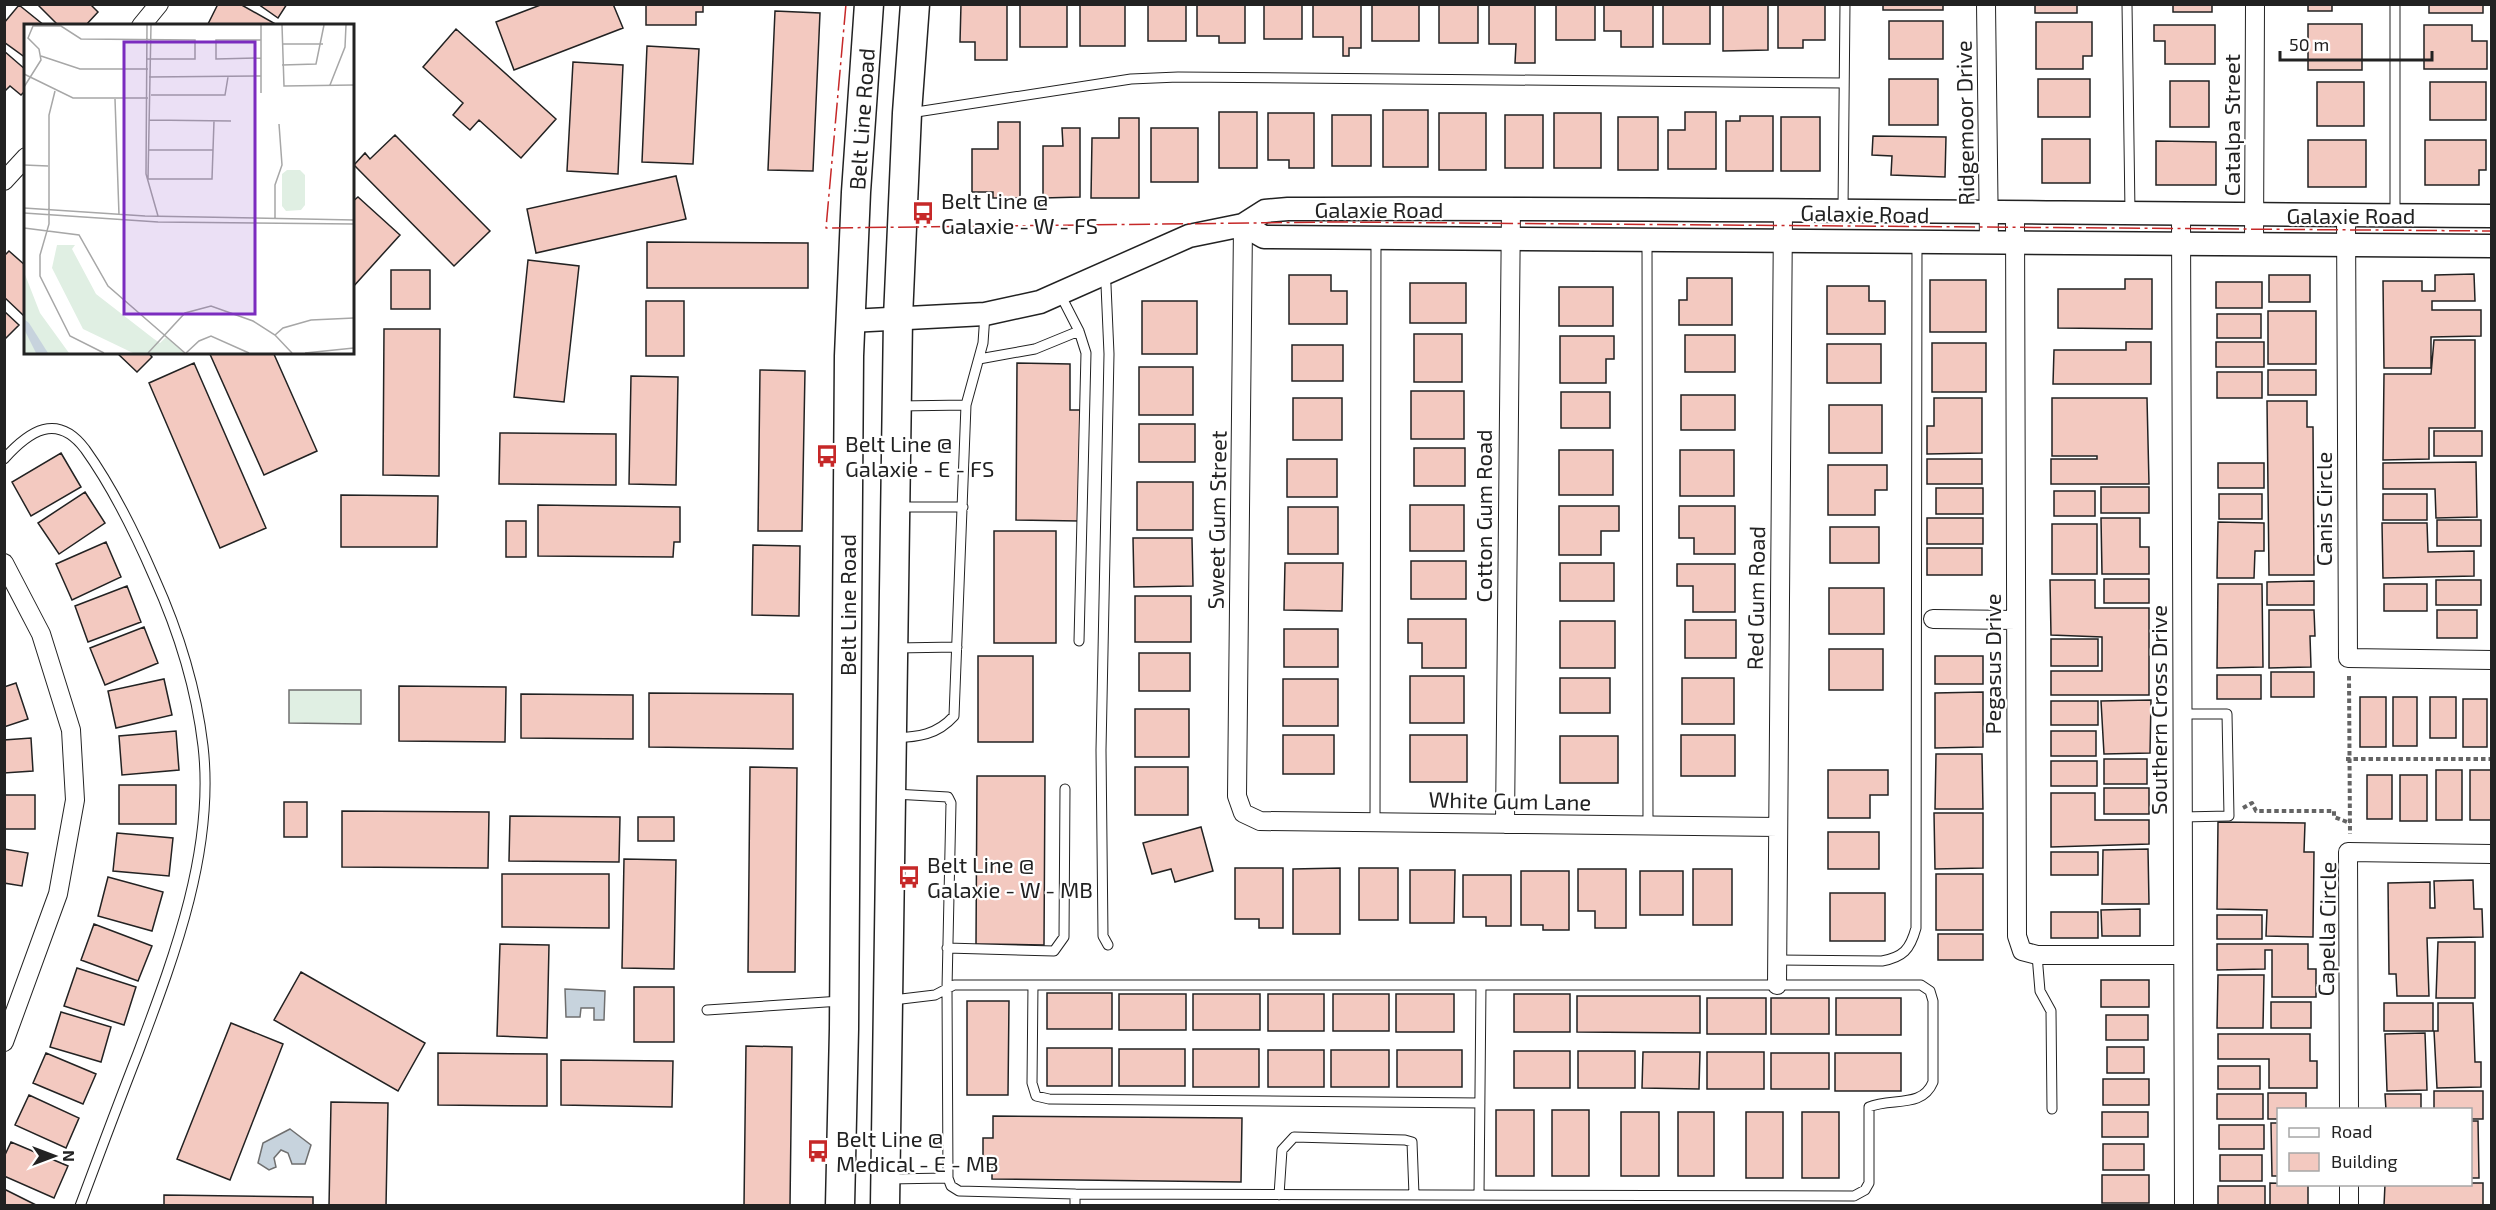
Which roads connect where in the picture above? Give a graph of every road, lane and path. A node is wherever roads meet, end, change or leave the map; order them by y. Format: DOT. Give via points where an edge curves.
graph roads {
  1 [pos="159,4"];
  2 [pos="868,4"];
  3 [pos="915,4"];
  4 [pos="1845,4"];
  5 [pos="1986,4"];
  6 [pos="2127,4"];
  7 [pos="2254,4"];
  8 [pos="2395,4"];
  9 [pos="143,24"];
  10 [pos="1844,82"];
  11 [pos="907,113"];
  12 [pos="24,159"];
  13 [pos="4,181"];
  14 [pos="1511,208"];
  15 [pos="1784,212"];
  16 [pos="1843,212"];
  17 [pos="1988,214"];
  18 [pos="2015,214"];
  19 [pos="2130,215"];
  20 [pos="2181,215"];
  21 [pos="2255,215"];
  22 [pos="2346,215"];
  23 [pos="2395,215"];
  24 [pos="2492,216"];
  25 [pos="1243,225"];
  26 [pos="1376,238"];
  27 [pos="1510,238"];
  28 [pos="1647,238"];
  29 [pos="1783,239"];
  30 [pos="1917,241"];
  31 [pos="1989,242"];
  32 [pos="2016,243"];
  33 [pos="2254,244"];
  34 [pos="2346,244"];
  35 [pos="2181,245"];
  36 [pos="2492,246"];
  37 [pos="1101,276"];
  38 [pos="1060,294"];
  39 [pos="985,314"];
  40 [pos="898,318"];
  41 [pos="850,321"];
  42 [pos="1079,331"];
  43 [pos="979,359"];
  44 [pos="966,405"];
  45 [pos="897,406"];
  46 [pos="4,459"];
  47 [pos="895,507"];
  48 [pos="963,507"];
  49 [pos="4,563"];
  50 [pos="1933,619"];
  51 [pos="2016,620"];
  52 [pos="1079,641"];
  53 [pos="957,647"];
  54 [pos="892,648"];
  55 [pos="2348,658"];
  56 [pos="2492,660"];
  57 [pos="2181,714"];
  58 [pos="891,738"];
  59 [pos="2349,759"];
  60 [pos="2492,759"];
  61 [pos="1065,789"];
  62 [pos="890,794"];
  63 [pos="2252,803"];
  64 [pos="1243,813"];
  65 [pos="2182,816"];
  66 [pos="1375,822"];
  67 [pos="2350,823"];
  68 [pos="1505,824"];
  69 [pos="1648,826"];
  70 [pos="1778,827"];
  71 [pos="2348,852"];
  72 [pos="2492,854"];
  73 [pos="1108,945"];
  74 [pos="947,948"];
  75 [pos="2037,955"];
  76 [pos="2183,955"];
  77 [pos="1777,960"];
  78 [pos="1033,985"];
  79 [pos="1481,985"];
  80 [pos="1777,985"];
  81 [pos="946,988"];
  82 [pos="889,1000"];
  83 [pos="844,1001"];
  84 [pos="707,1010"];
  85 [pos="4,1042"];
  86 [pos="1480,1103"];
  87 [pos="2349,1108"];
  88 [pos="2052,1109"];
  89 [pos="948,1178"];
  90 [pos="2349,1186"];
  91 [pos="885,1192"];
  92 [pos="1075,1194"];
  93 [pos="1279,1195"];
  94 [pos="1414,1195"];
  95 [pos="1479,1195"];
  96 [pos="80,1206"];
  97 [pos="840,1206"];
  98 [pos="1075,1206"];
  99 [pos="2184,1206"];
  100 [pos="2349,1206"];
  1 -- 9 [label="street"];
  2 -- 41 [label="main road, Belt Line Road"];
  3 -- 11 [label="main road, Belt Line Road"];
  4 -- 10 [label="lane"];
  5 -- 17 [label="street, Ridgemoor Drive"];
  6 -- 19 [label="lane"];
  7 -- 21 [label="street, Catalpa Street"];
  8 -- 23 [label="lane"];
  10 -- 11 [label="lane" via="1178,76 1131,79"];
  10 -- 16 [label="lane"];
  11 -- 40 [label="main road, Belt Line Road"];
  12 -- 13 [label="street"];
  14 -- 15 [label="street, Galaxie Road"];
  14 -- 25 [label="street, Galaxie Road" via="1288,209 1266,212"];
  14 -- 27 [label="street, Cotton Gum Road"];
  15 -- 16 [label="street, Galaxie Road"];
  15 -- 29 [label="street, Red Gum Road"];
  16 -- 17 [label="street, Galaxie Road"];
  17 -- 18 [label="street, Galaxie Road"];
  17 -- 31 [label="street, Ridgemoor Drive"];
  18 -- 19 [label="street, Galaxie Road"];
  18 -- 32 [label="street, Pegasus Drive"];
  19 -- 20 [label="street, Galaxie Road"];
  20 -- 21 [label="street, Galaxie Road"];
  20 -- 35 [label="street, Southern Cross Drive"];
  21 -- 22 [label="street, Galaxie Road"];
  21 -- 33 [label="street, Catalpa Street"];
  22 -- 23 [label="street, Galaxie Road"];
  22 -- 34 [label="street, Canis Circle"];
  23 -- 24 [label="street, Galaxie Road"];
  25 -- 26 [label="street, Galaxie Road" via="1264,237"];
  25 -- 37 [label="street, Galaxie Road" via="1188,236"];
  25 -- 64 [label="street, Sweet Gum Street" via="1237,796"];
  26 -- 27 [label="street, Galaxie Road"];
  26 -- 66 [label="lane"];
  27 -- 28 [label="street, Galaxie Road"];
  27 -- 68 [label="street, Cotton Gum Road"];
  28 -- 29 [label="street, Galaxie Road"];
  28 -- 69 [label="lane"];
  29 -- 30 [label="street, Galaxie Road"];
  29 -- 70 [label="street, Red Gum Road"];
  30 -- 31 [label="street, Galaxie Road"];
  30 -- 77 [label="lane" via="1916,928 1912,943 1897,958"];
  31 -- 32 [label="street, Galaxie Road"];
  32 -- 35 [label="street, Galaxie Road"];
  32 -- 51 [label="street, Pegasus Drive"];
  33 -- 34 [label="street, Galaxie Road"];
  33 -- 35 [label="street, Galaxie Road"];
  34 -- 36 [label="street, Galaxie Road"];
  34 -- 55 [label="street, Canis Circle"];
  35 -- 57 [label="street, Southern Cross Drive"];
  37 -- 38 [label="street, Galaxie Road"];
  37 -- 73 [label="lane" via="1106,285 1109,354 1101,750 1103,936"];
  38 -- 39 [label="street, Galaxie Road"];
  38 -- 42 [label="lane"];
  39 -- 40 [label="street, Galaxie Road"];
  39 -- 43 [label="lane"];
  40 -- 41 [label="street, Galaxie Road"];
  40 -- 45 [label="main road, Belt Line Road"];
  41 -- 83 [label="main road, Belt Line Road"];
  42 -- 43 [label="lane" via="1035,349"];
  42 -- 52 [label="lane" via="1086,353"];
  43 -- 44 [label="lane"];
  44 -- 45 [label="lane"];
  44 -- 48 [label="lane"];
  45 -- 47 [label="main road, Belt Line Road"];
  46 -- 96 [label="lane" via="36,430 50,427 76,438 86,451 131,525 172,617 193,691 203,747 203,824 193,891 158,999"];
  47 -- 48 [label="lane"];
  47 -- 54 [label="main road, Belt Line Road"];
  48 -- 53 [label="lane"];
  49 -- 85 [label="street" via="41,634 71,730 75,800 58,894"];
  50 -- 51 [label="street"];
  51 -- 75 [label="street, Pegasus Drive" via="2017,936 2022,951"];
  53 -- 54 [label="lane"];
  53 -- 58 [label="lane" via="954,716 945,727 923,736"];
  54 -- 58 [label="main road, Belt Line Road"];
  55 -- 56 [label="street"];
  55 -- 59 [label="path"];
  57 -- 65 [label="street, Southern Cross Drive"];
  57 -- 65 [label="lane" via="2227,714 2229,816"];
  58 -- 62 [label="main road, Belt Line Road"];
  59 -- 60 [label="path"];
  59 -- 67 [label="path"];
  61 -- 74 [label="lane" via="1065,937 1054,951"];
  62 -- 74 [label="lane" via="948,797 951,803"];
  62 -- 82 [label="main road, Belt Line Road"];
  63 -- 67 [label="path" via="2256,811 2334,811 2334,817"];
  64 -- 66 [label="street, White Gum Lane" via="1260,821"];
  65 -- 76 [label="street, Southern Cross Drive"];
  66 -- 68 [label="street, White Gum Lane"];
  67 -- 71 [label="path"];
  68 -- 69 [label="street, White Gum Lane"];
  69 -- 70 [label="street, White Gum Lane"];
  70 -- 77 [label="street, Red Gum Road"];
  71 -- 72 [label="street, Capella Circle"];
  71 -- 87 [label="street, Capella Circle"];
  74 -- 81 [label="lane"];
  75 -- 76 [label="street"];
  75 -- 88 [label="lane" via="2040,991 2051,1011"];
  76 -- 99 [label="street, Southern Cross Drive"];
  77 -- 80 [label="street, Red Gum Road"];
  78 -- 79 [label="lane"];
  78 -- 81 [label="lane"];
  78 -- 86 [label="lane" via="1032,1083 1036,1096"];
  79 -- 80 [label="lane"];
  79 -- 86 [label="lane"];
  80 -- 95 [label="lane" via="1921,985 1930,991 1933,1082 1921,1099 1869,1107 1869,1183 1865,1190 1854,1196"];
  81 -- 82 [label="lane" via="935,995"];
  81 -- 89 [label="lane"];
  82 -- 83 [label="main road"];
  82 -- 91 [label="main road, Belt Line Road"];
  83 -- 84 [label="lane"];
  83 -- 97 [label="main road, Belt Line Road"];
  86 -- 95 [label="lane"];
  89 -- 91 [label="lane"];
  89 -- 92 [label="lane" via="959,1191"];
  90 -- 100 [label="street"];
  92 -- 93 [label="lane"];
  92 -- 98 [label="lane"];
  93 -- 94 [label="lane"];
  93 -- 94 [label="lane" via="1282,1150 1294,1137 1412,1142"];
  94 -- 95 [label="lane"];
}
